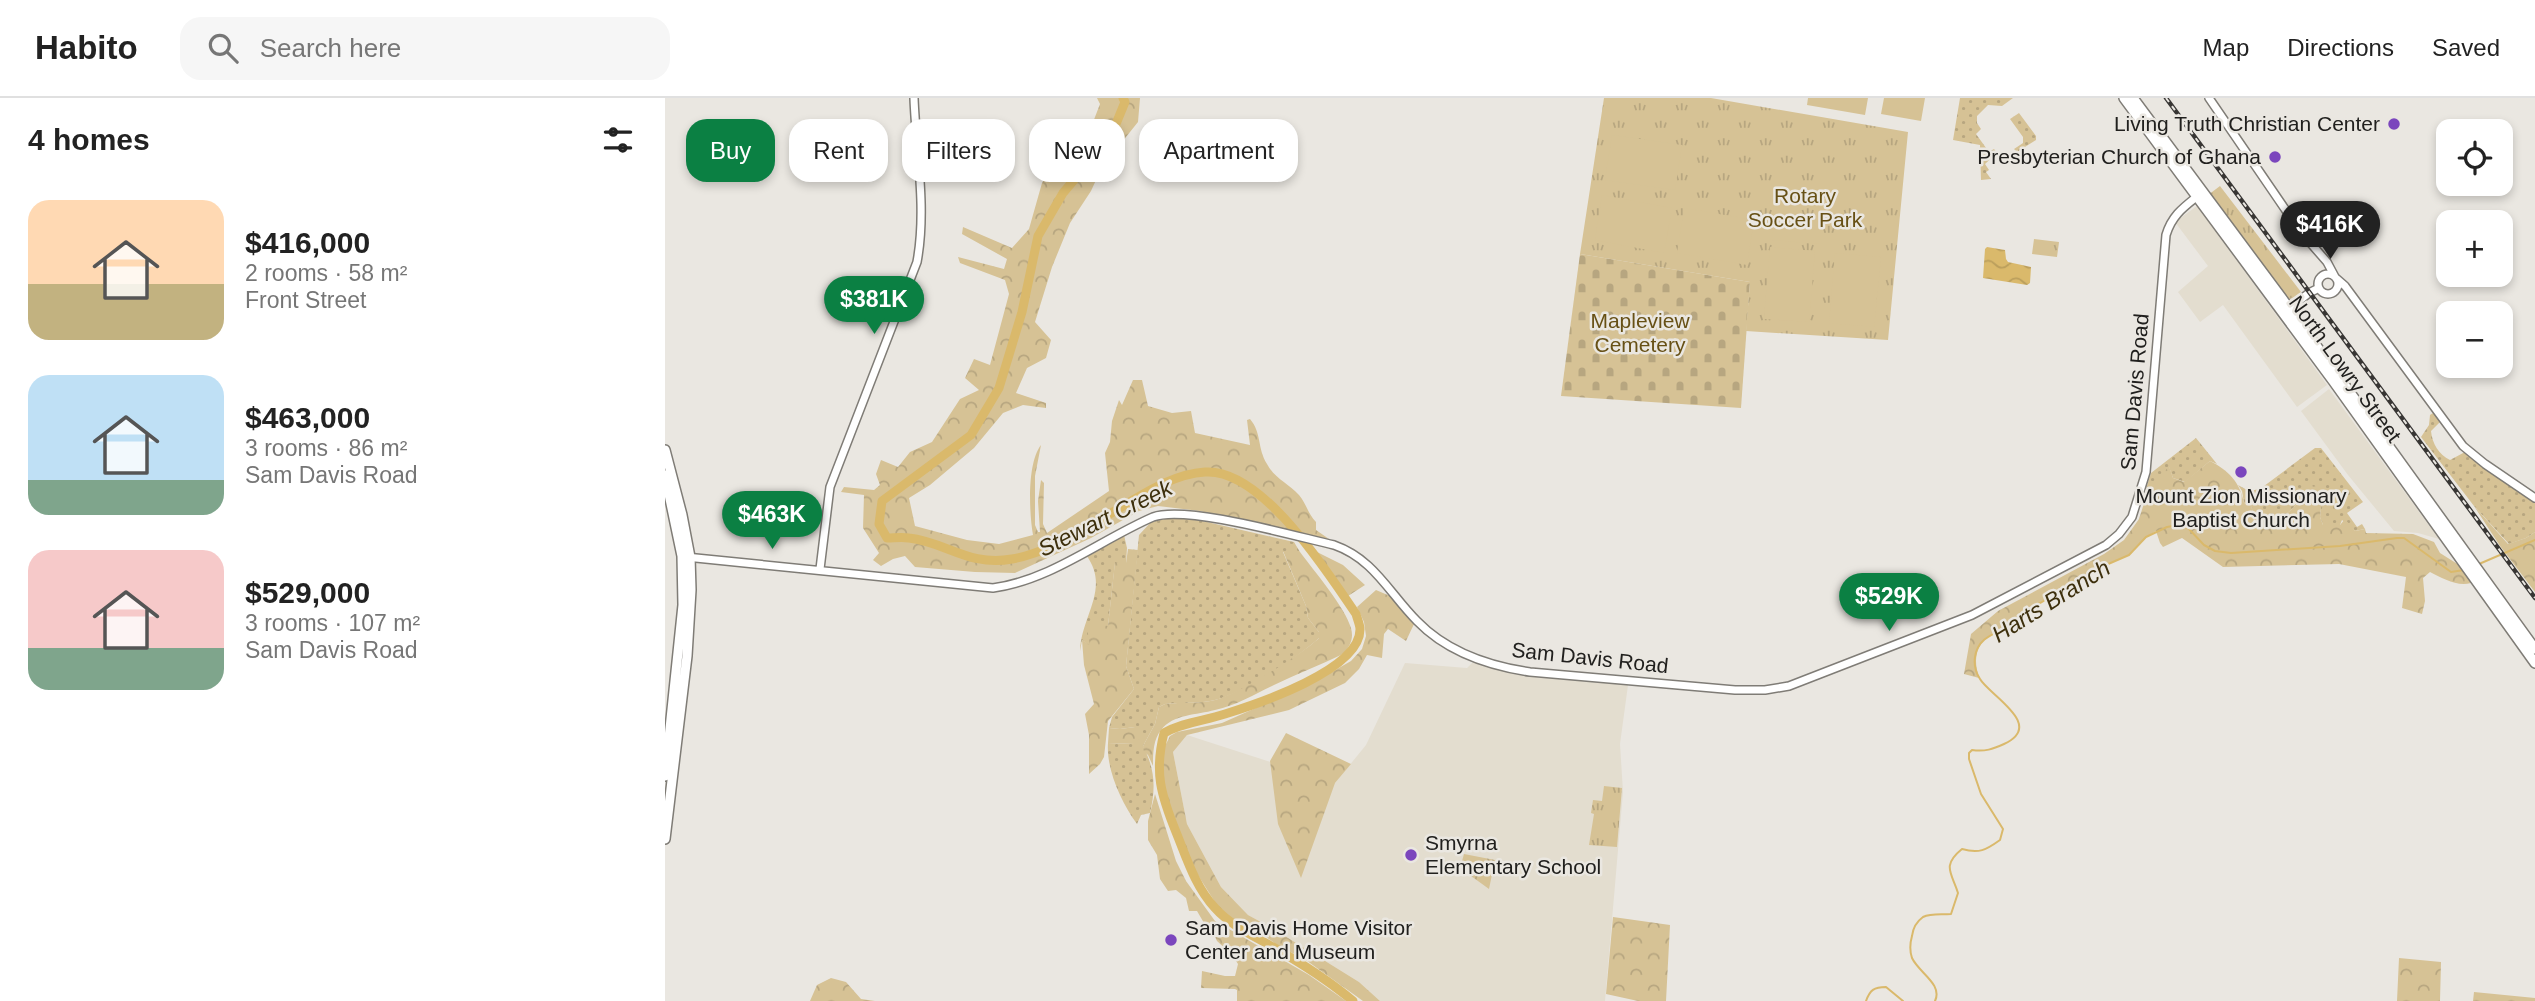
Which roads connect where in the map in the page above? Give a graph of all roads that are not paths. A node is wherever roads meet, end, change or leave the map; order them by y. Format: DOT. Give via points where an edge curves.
graph roads {
  1 [pos="914,98"];
  2 [pos="2124,98"];
  3 [pos="2133,98"];
  4 [pos="2209,98"];
  5 [pos="2200,195"];
  6 [pos="2323,260"];
  7 [pos="2321,278"];
  8 [pos="2336,278"];
  9 [pos="2319,288"];
  10 [pos="2335,291"];
  11 [pos="2351,296"];
  12 [pos="2286,311"];
  13 [pos="665,450"];
  14 [pos="665,475"];
  15 [pos="2535,498"];
  16 [pos="686,557"];
  17 [pos="820,569"];
  18 [pos="2477,575"];
  19 [pos="2535,649"];
  20 [pos="2535,663"];
  21 [pos="665,776"];
  22 [pos="665,839"];
  1 -- 17 [label="street" via="921,243 830,487"];
  2 -- 5 [label="main road"];
  3 -- 5 [label="main road"];
  4 -- 6 [label="street"];
  5 -- 12 [label="main road"];
  5 -- 17 [label="street, Sam Davis Road" via="2169,224 2146,472 2127,525 2106,545 1986,608 1800,683 1735,690 1522,671 1475,659 1418,622 1380,576 1350,551 1187,514 1161,514 1009,586"];
  6 -- 7 [label="street"];
  6 -- 8 [label="street"];
  7 -- 8 [label="street"];
  7 -- 9 [label="street"];
  8 -- 10 [label="street"];
  8 -- 11 [label="street"];
  9 -- 10 [label="street" via="2325,293"];
  9 -- 12 [label="street"];
  10 -- 11 [label="street"];
  11 -- 15 [label="street" via="2463,446"];
  12 -- 18 [label="main road"];
  13 -- 16 [label="main road" via="682,513"];
  14 -- 16 [label="main road"];
  16 -- 17 [label="street, Sam Davis Road"];
  16 -- 21 [label="main road" via="681,646"];
  16 -- 22 [label="main road" via="691,590 689,637"];
  18 -- 19 [label="main road"];
  18 -- 20 [label="main road"];
}
